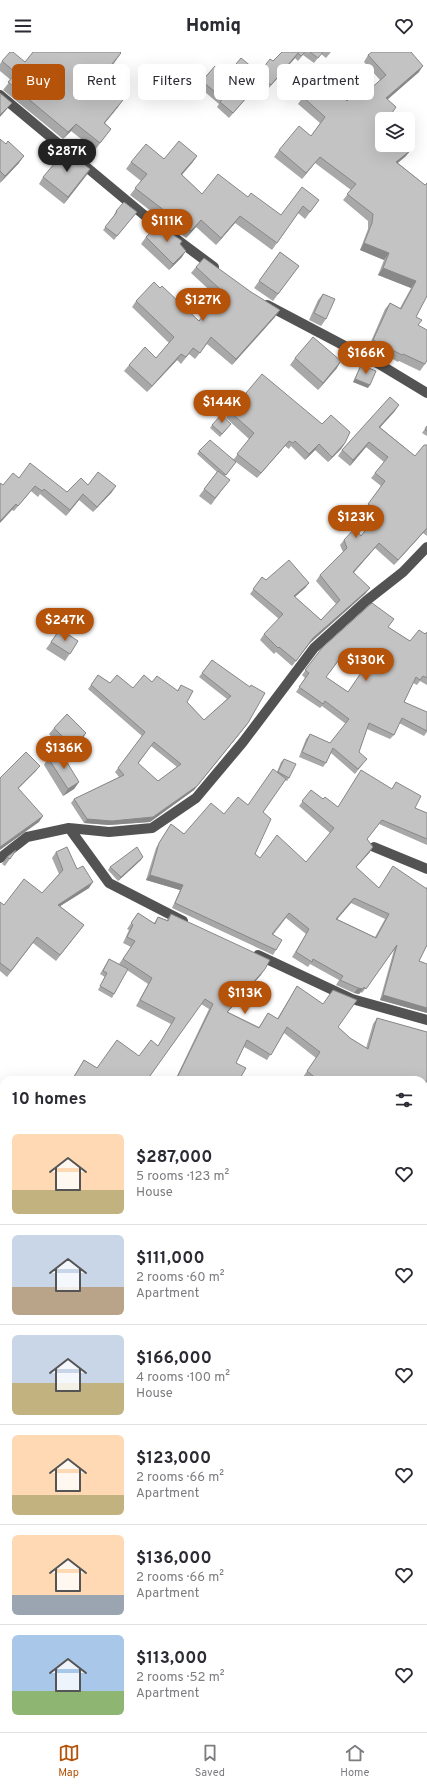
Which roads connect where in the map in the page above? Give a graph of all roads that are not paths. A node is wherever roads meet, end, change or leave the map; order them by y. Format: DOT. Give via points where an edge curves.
graph roads {
  1 [pos="0,95"];
  2 [pos="224,274"];
  3 [pos="260,300"];
  4 [pos="427,393"];
  5 [pos="427,547"];
  6 [pos="69,828"];
  7 [pos="374,847"];
  8 [pos="0,858"];
  9 [pos="427,869"];
  10 [pos="192,925"];
  11 [pos="250,952"];
  12 [pos="427,1020"];
  1 -- 2 [label="street" via="144,215"];
  3 -- 4 [label="street"];
  5 -- 6 [label="street" via="403,572 314,648 243,742 196,798 152,828 109,832"];
  6 -- 8 [label="street" via="27,837"];
  6 -- 10 [label="street" via="109,883"];
  7 -- 9 [label="street"];
  11 -- 12 [label="street" via="352,999"];
}
